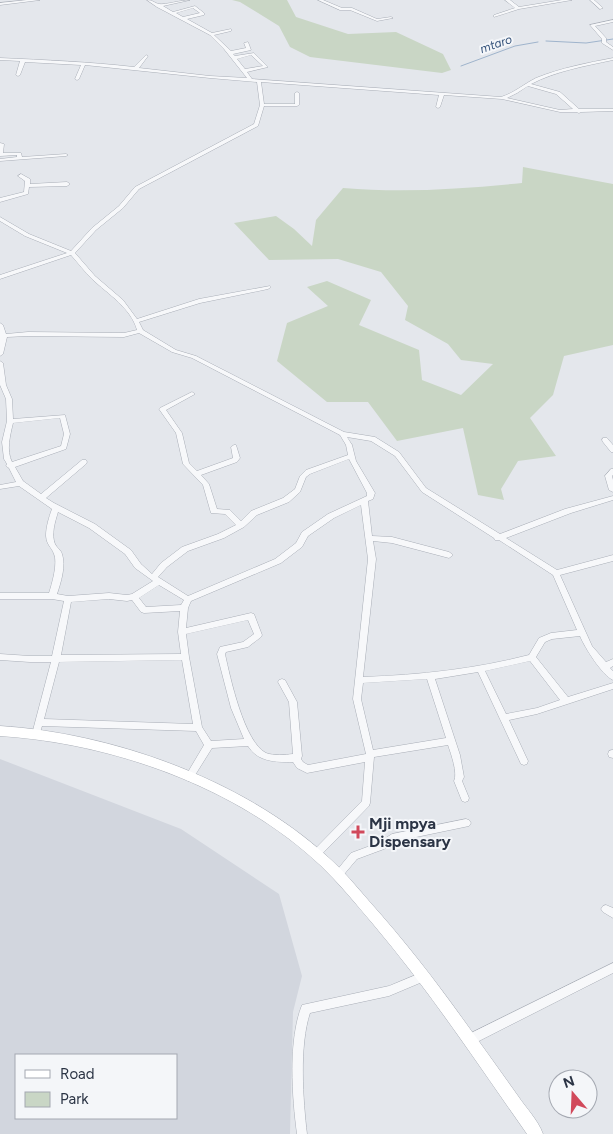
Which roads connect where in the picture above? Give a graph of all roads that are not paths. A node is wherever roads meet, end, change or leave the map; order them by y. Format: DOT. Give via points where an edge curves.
graph roads {
  1 [pos="38,0"];
  2 [pos="149,0"];
  3 [pos="188,0"];
  4 [pos="320,0"];
  5 [pos="507,0"];
  6 [pos="570,0"];
  7 [pos="592,0"];
  8 [pos="0,4"];
  9 [pos="158,6"];
  10 [pos="518,8"];
  11 [pos="601,8"];
  12 [pos="173,13"];
  13 [pos="495,16"];
  14 [pos="185,18"];
  15 [pos="391,18"];
  16 [pos="613,22"];
  17 [pos="230,30"];
  18 [pos="211,34"];
  19 [pos="246,43"];
  20 [pos="249,49"];
  21 [pos="613,49"];
  22 [pos="229,52"];
  23 [pos="252,54"];
  24 [pos="146,56"];
  25 [pos="232,58"];
  26 [pos="0,59"];
  27 [pos="613,59"];
  28 [pos="23,60"];
  29 [pos="83,64"];
  30 [pos="136,68"];
  31 [pos="244,71"];
  32 [pos="18,75"];
  33 [pos="77,79"];
  34 [pos="251,80"];
  35 [pos="259,81"];
  36 [pos="528,84"];
  37 [pos="297,93"];
  38 [pos="442,93"];
  39 [pos="501,98"];
  40 [pos="262,105"];
  41 [pos="438,107"];
  42 [pos="613,110"];
  43 [pos="579,112"];
  44 [pos="0,144"];
  45 [pos="66,154"];
  46 [pos="0,155"];
  47 [pos="20,158"];
  48 [pos="0,160"];
  49 [pos="21,176"];
  50 [pos="67,184"];
  51 [pos="27,186"];
  52 [pos="0,200"];
  53 [pos="0,219"];
  54 [pos="72,253"];
  55 [pos="0,277"];
  56 [pos="268,287"];
  57 [pos="136,321"];
  58 [pos="0,325"];
  59 [pos="140,331"];
  60 [pos="2,336"];
  61 [pos="0,354"];
  62 [pos="0,363"];
  63 [pos="192,394"];
  64 [pos="10,421"];
  65 [pos="342,434"];
  66 [pos="605,440"];
  67 [pos="2,443"];
  68 [pos="234,447"];
  69 [pos="613,450"];
  70 [pos="351,456"];
  71 [pos="84,462"];
  72 [pos="9,466"];
  73 [pos="613,471"];
  74 [pos="197,474"];
  75 [pos="20,483"];
  76 [pos="0,487"];
  77 [pos="613,490"];
  78 [pos="42,497"];
  79 [pos="613,498"];
  80 [pos="364,502"];
  81 [pos="56,508"];
  82 [pos="241,525"];
  83 [pos="369,538"];
  84 [pos="498,538"];
  85 [pos="449,555"];
  86 [pos="613,558"];
  87 [pos="556,573"];
  88 [pos="156,580"];
  89 [pos="0,596"];
  90 [pos="52,596"];
  91 [pos="134,597"];
  92 [pos="68,599"];
  93 [pos="188,599"];
  94 [pos="184,608"];
  95 [pos="182,632"];
  96 [pos="582,633"];
  97 [pos="185,657"];
  98 [pos="532,657"];
  99 [pos="0,658"];
  100 [pos="56,658"];
  101 [pos="613,662"];
  102 [pos="604,666"];
  103 [pos="480,668"];
  104 [pos="430,677"];
  105 [pos="613,677"];
  106 [pos="359,680"];
  107 [pos="282,682"];
  108 [pos="613,686"];
  109 [pos="566,701"];
  110 [pos="503,718"];
  111 [pos="38,728"];
  112 [pos="198,728"];
  113 [pos="0,731"];
  114 [pos="450,740"];
  115 [pos="249,742"];
  116 [pos="209,745"];
  117 [pos="370,756"];
  118 [pos="295,758"];
  119 [pos="524,761"];
  120 [pos="188,776"];
  121 [pos="465,798"];
  122 [pos="466,823"];
  123 [pos="316,854"];
  124 [pos="338,876"];
  125 [pos="613,968"];
  126 [pos="423,977"];
  127 [pos="469,1040"];
  128 [pos="302,1134"];
  129 [pos="536,1134"];
  1 -- 8 [label="street"];
  2 -- 9 [label="street"];
  3 -- 9 [label="street"];
  4 -- 15 [label="street" via="377,20"];
  5 -- 10 [label="street"];
  6 -- 10 [label="street"];
  7 -- 11 [label="street"];
  9 -- 12 [label="street"];
  10 -- 13 [label="street"];
  12 -- 14 [label="street"];
  12 -- 14 [label="street" via="194,7 203,14"];
  14 -- 18 [label="street"];
  16 -- 21 [label="street" via="592,26"];
  17 -- 18 [label="street"];
  18 -- 22 [label="street"];
  19 -- 20 [label="street"];
  20 -- 22 [label="street"];
  20 -- 23 [label="street"];
  22 -- 25 [label="street"];
  23 -- 25 [label="street"];
  23 -- 31 [label="street" via="266,67"];
  24 -- 30 [label="street"];
  25 -- 31 [label="street"];
  26 -- 28 [label="street"];
  27 -- 36 [label="street" via="583,65"];
  28 -- 29 [label="street"];
  28 -- 32 [label="street"];
  29 -- 30 [label="street"];
  29 -- 33 [label="street"];
  30 -- 34 [label="street"];
  31 -- 34 [label="street"];
  34 -- 35 [label="street"];
  35 -- 38 [label="street"];
  35 -- 40 [label="street"];
  36 -- 39 [label="street" via="516,94"];
  36 -- 43 [label="street" via="558,93"];
  37 -- 40 [label="street" via="298,104 294,106"];
  38 -- 39 [label="street"];
  38 -- 41 [label="street"];
  39 -- 43 [label="street"];
  40 -- 54 [label="street" via="256,124 137,188"];
  42 -- 43 [label="street"];
  44 -- 46 [label="street"];
  45 -- 47 [label="street"];
  46 -- 47 [label="street" via="19,154"];
  47 -- 48 [label="street"];
  49 -- 51 [label="street" via="28,178"];
  50 -- 51 [label="street"];
  51 -- 52 [label="street" via="26,193"];
  53 -- 54 [label="street" via="28,235"];
  54 -- 55 [label="street"];
  54 -- 57 [label="street" via="121,301"];
  56 -- 57 [label="street" via="199,301"];
  57 -- 59 [label="street"];
  58 -- 60 [label="street"];
  59 -- 60 [label="street" via="124,335"];
  59 -- 65 [label="street"];
  60 -- 61 [label="street"];
  62 -- 64 [label="street" via="9,399"];
  63 -- 74 [label="street" via="162,409 179,433 186,464"];
  64 -- 67 [label="street"];
  64 -- 72 [label="street" via="63,416 67,434 64,447"];
  65 -- 70 [label="street"];
  65 -- 84 [label="street" via="373,439 397,454 424,490"];
  66 -- 69 [label="street"];
  67 -- 72 [label="street"];
  68 -- 74 [label="street" via="237,458"];
  70 -- 80 [label="street" via="371,493"];
  70 -- 82 [label="street" via="308,472 298,490 286,500 254,513"];
  71 -- 78 [label="street"];
  72 -- 75 [label="street"];
  73 -- 77 [label="street" via="608,476"];
  74 -- 82 [label="street" via="206,484 214,511 227,512"];
  75 -- 76 [label="street"];
  75 -- 78 [label="street"];
  78 -- 81 [label="street"];
  79 -- 84 [label="street" via="568,511"];
  80 -- 83 [label="street"];
  80 -- 93 [label="street" via="331,516 305,534 299,545 278,561"];
  81 -- 88 [label="street" via="92,526 128,552 138,566"];
  81 -- 90 [label="street" via="49,539 50,547 58,553 59,565"];
  82 -- 88 [label="street" via="185,549 164,565"];
  83 -- 85 [label="street" via="392,540"];
  83 -- 106 [label="street" via="372,559"];
  84 -- 87 [label="street"];
  86 -- 87 [label="street"];
  87 -- 96 [label="street"];
  88 -- 91 [label="street"];
  88 -- 93 [label="street"];
  89 -- 90 [label="street"];
  90 -- 92 [label="street"];
  91 -- 92 [label="street"];
  91 -- 94 [label="street" via="144,610"];
  92 -- 100 [label="street"];
  93 -- 94 [label="street"];
  94 -- 95 [label="street"];
  95 -- 97 [label="street"];
  95 -- 115 [label="street" via="248,616 252,618 258,635 245,645 223,649 221,654 229,689"];
  96 -- 98 [label="street" via="542,640"];
  96 -- 102 [label="street"];
  97 -- 100 [label="street"];
  97 -- 112 [label="street"];
  98 -- 103 [label="street"];
  98 -- 109 [label="street"];
  99 -- 100 [label="street"];
  100 -- 111 [label="street"];
  101 -- 102 [label="street"];
  102 -- 105 [label="street"];
  103 -- 104 [label="street"];
  103 -- 110 [label="street"];
  104 -- 106 [label="street"];
  104 -- 114 [label="street"];
  106 -- 117 [label="street" via="357,699"];
  107 -- 118 [label="street" via="293,701 298,756"];
  108 -- 109 [label="street"];
  109 -- 110 [label="street"];
  110 -- 119 [label="street"];
  111 -- 112 [label="street"];
  111 -- 113 [label="main road"];
  111 -- 120 [label="main road"];
  112 -- 116 [label="street"];
  114 -- 117 [label="street"];
  114 -- 121 [label="street"];
  115 -- 116 [label="street"];
  115 -- 118 [label="street" via="269,757"];
  116 -- 120 [label="street"];
  117 -- 118 [label="street" via="307,769"];
  117 -- 123 [label="street" via="366,803"];
  120 -- 123 [label="main road" via="245,804"];
  122 -- 124 [label="street" via="395,836 381,846 354,856"];
  123 -- 124 [label="main road"];
  124 -- 126 [label="main road"];
  125 -- 127 [label="street"];
  126 -- 127 [label="main road"];
  126 -- 128 [label="street" via="389,991 306,1009 298,1081"];
  127 -- 129 [label="main road"];
}
